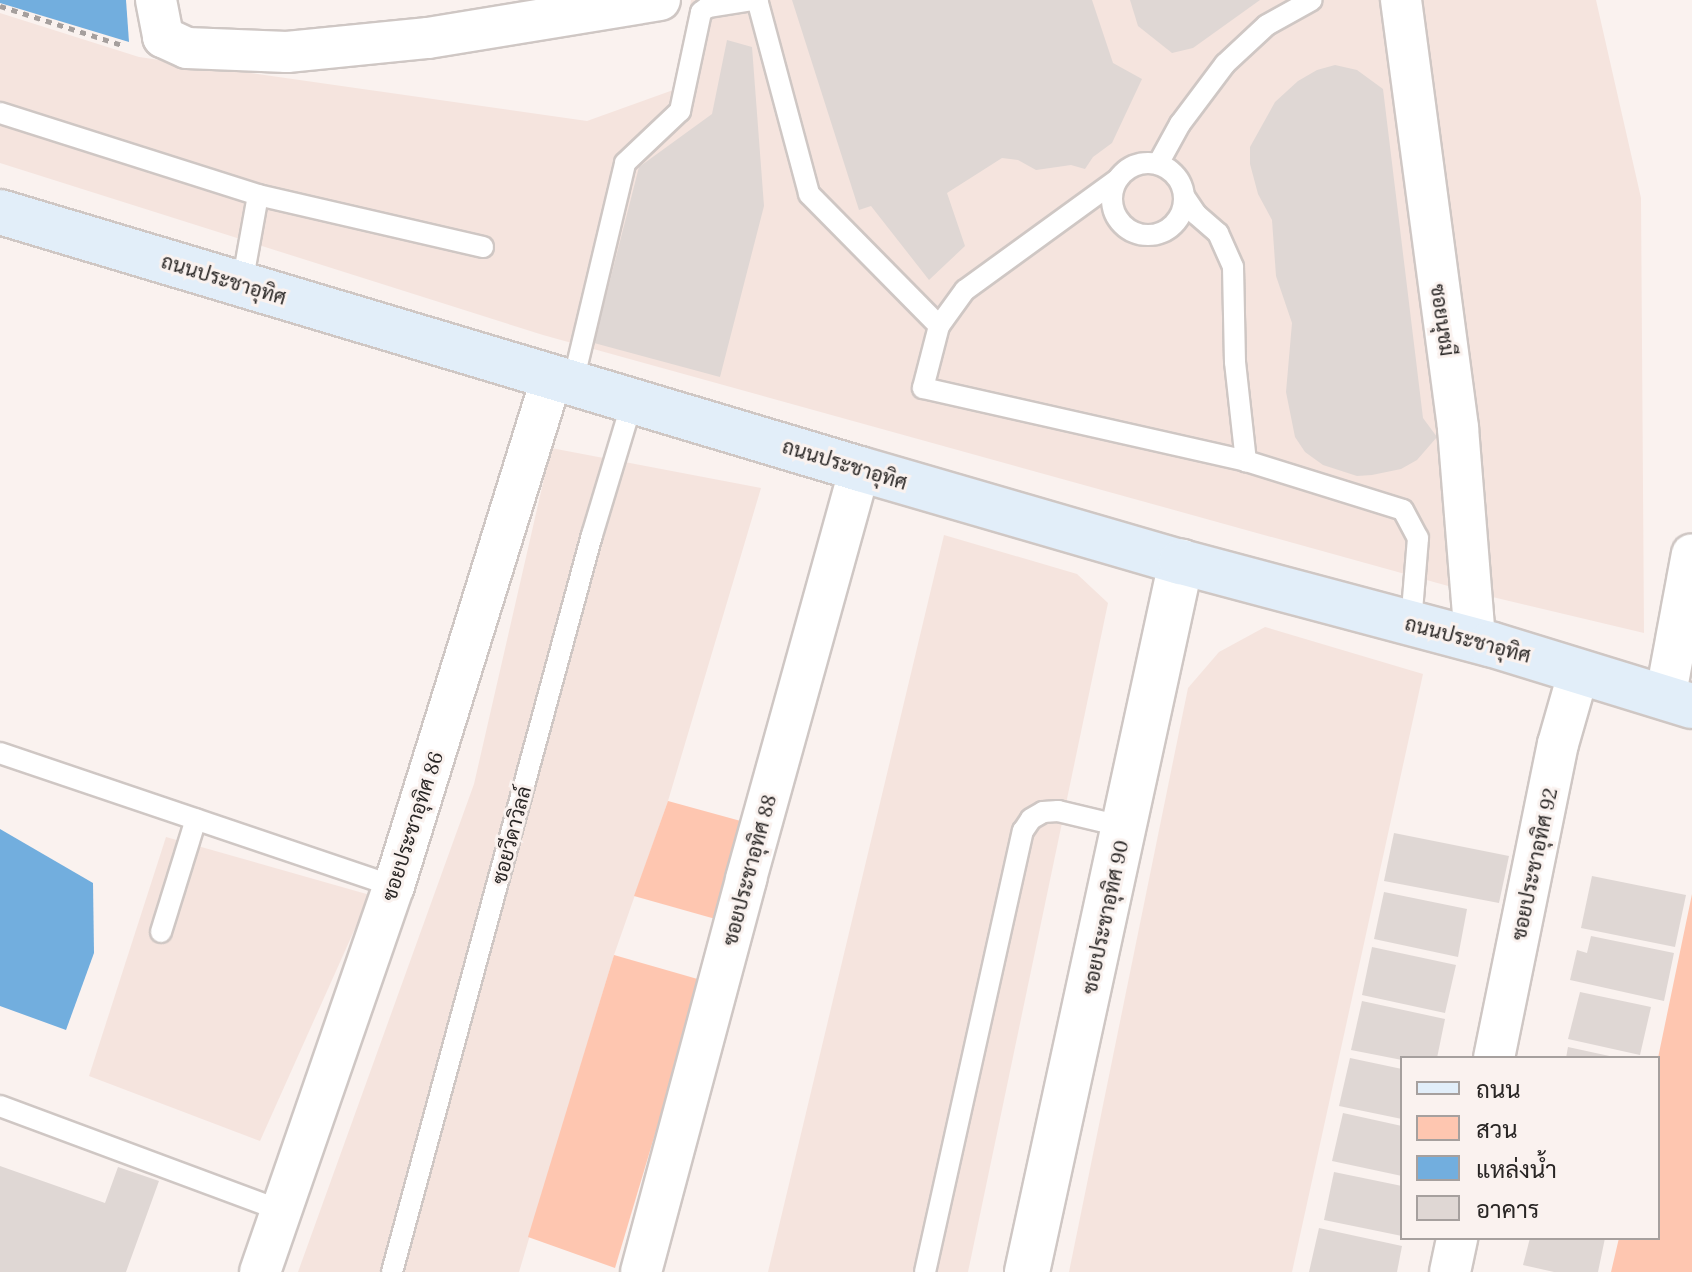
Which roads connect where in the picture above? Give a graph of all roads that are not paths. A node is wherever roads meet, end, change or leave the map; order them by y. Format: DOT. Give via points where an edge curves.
graph roads {
  1 [pos="156,0"];
  2 [pos="660,0"];
  3 [pos="1312,0"];
  4 [pos="1401,0"];
  5 [pos="0,113"];
  6 [pos="1158,164"];
  7 [pos="1118,179"];
  8 [pos="258,195"];
  9 [pos="1184,196"];
  10 [pos="0,212"];
  11 [pos="483,247"];
  12 [pos="242,284"];
  13 [pos="939,326"];
  14 [pos="563,379"];
  15 [pos="633,399"];
  16 [pos="1246,461"];
  17 [pos="860,469"];
  18 [pos="1692,554"];
  19 [pos="1181,562"];
  20 [pos="1411,623"];
  21 [pos="1475,641"];
  22 [pos="1579,671"];
  23 [pos="1678,703"];
  24 [pos="0,753"];
  25 [pos="196,819"];
  26 [pos="1125,827"];
  27 [pos="394,886"];
  28 [pos="161,932"];
  29 [pos="1494,1056"];
  30 [pos="0,1106"];
  31 [pos="279,1210"];
  32 [pos="1457,1240"];
  33 [pos="260,1272"];
  34 [pos="392,1272"];
  35 [pos="641,1272"];
  36 [pos="925,1272"];
  37 [pos="1027,1272"];
  38 [pos="1450,1272"];
  1 -- 2 [label="street" via="163,37 187,48 287,52 428,38"];
  3 -- 6 [label="lane" via="1267,25 1225,64"];
  4 -- 21 [label="street, ซอยนุชมี" via="1458,428"];
  5 -- 8 [label="lane"];
  6 -- 7 [label="lane" via="1136,165"];
  6 -- 9 [label="lane" via="1177,176"];
  7 -- 9 [label="lane" via="1113,190 1116,215 1123,225 1146,235 1170,228 1179,219"];
  7 -- 13 [label="lane" via="965,290"];
  8 -- 11 [label="lane"];
  8 -- 12 [label="lane"];
  9 -- 16 [label="lane" via="1218,233 1233,267 1235,362"];
  10 -- 12 [label="main road, ถนนประชาอุทิศ"];
  12 -- 14 [label="main road, ถนนประชาอุทิศ"];
  13 -- 14 [label="lane" via="809,194 753,0 701,12 680,111 625,163"];
  13 -- 16 [label="lane" via="923,388"];
  14 -- 15 [label="main road, ถนนประชาอุทิศ"];
  14 -- 27 [label="street, ซอยประชาอุทิศ 86"];
  15 -- 17 [label="main road, ถนนประชาอุทิศ"];
  15 -- 34 [label="lane, ซอยวีดาวิลล์"];
  16 -- 20 [label="lane" via="1403,510 1418,538"];
  17 -- 19 [label="main road, ถนนประชาอุทิศ"];
  17 -- 35 [label="street, ซอยประชาอุทิศ 88"];
  18 -- 23 [label="street"];
  19 -- 20 [label="main road, ถนนประชาอุทิศ"];
  19 -- 26 [label="street, ซอยประชาอุทิศ 90"];
  20 -- 21 [label="main road, ถนนประชาอุทิศ"];
  21 -- 22 [label="main road, ถนนประชาอุทิศ"];
  22 -- 23 [label="main road, ถนนประชาอุทิศ"];
  22 -- 29 [label="street, ซอยประชาอุทิศ 92" via="1558,744"];
  24 -- 25 [label="lane"];
  25 -- 27 [label="lane"];
  25 -- 28 [label="lane"];
  26 -- 36 [label="lane" via="1058,811 1043,812 1023,831"];
  26 -- 37 [label="street, ซอยประชาอุทิศ 90"];
  27 -- 31 [label="street, ซอยประชาอุทิศ 86"];
  30 -- 31 [label="lane"];
  31 -- 33 [label="street, ซอยประชาอุทิศ 86"];
  32 -- 38 [label="street"];
}
